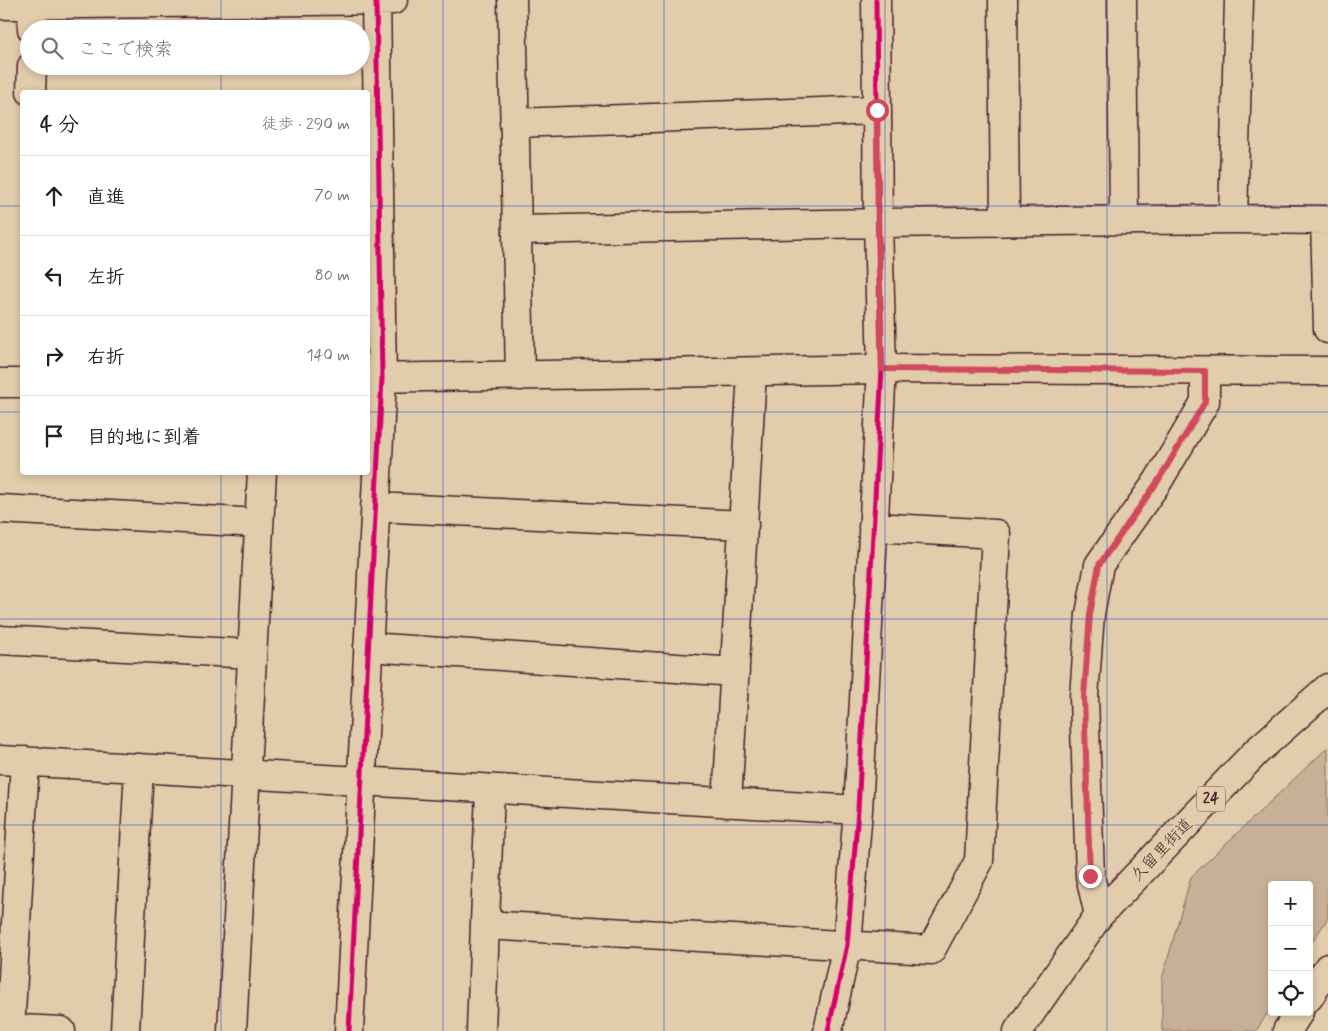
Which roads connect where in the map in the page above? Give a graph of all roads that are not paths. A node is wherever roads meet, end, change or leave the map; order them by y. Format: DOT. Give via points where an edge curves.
graph roads {
  1 [pos="376,0"];
  2 [pos="395,0"];
  3 [pos="512,0"];
  4 [pos="876,0"];
  5 [pos="1003,0"];
  6 [pos="1122,0"];
  7 [pos="1239,0"];
  8 [pos="244,1"];
  9 [pos="0,5"];
  10 [pos="33,17"];
  11 [pos="32,75"];
  12 [pos="31,90"];
  13 [pos="877,110"];
  14 [pos="514,123"];
  15 [pos="373,125"];
  16 [pos="1233,219"];
  17 [pos="1124,220"];
  18 [pos="1326,220"];
  19 [pos="1004,221"];
  20 [pos="878,223"];
  21 [pos="516,230"];
  22 [pos="374,236"];
  23 [pos="1328,329"];
  24 [pos="882,369"];
  25 [pos="1205,371"];
  26 [pos="1328,371"];
  27 [pos="752,372"];
  28 [pos="520,376"];
  29 [pos="375,378"];
  30 [pos="0,383"];
  31 [pos="20,383"];
  32 [pos="262,475"];
  33 [pos="375,507"];
  34 [pos="0,509"];
  35 [pos="260,523"];
  36 [pos="744,525"];
  37 [pos="873,527"];
  38 [pos="0,640"];
  39 [pos="368,647"];
  40 [pos="252,654"];
  41 [pos="735,672"];
  42 [pos="1328,688"];
  43 [pos="12,761"];
  44 [pos="139,768"];
  45 [pos="246,774"];
  46 [pos="362,781"];
  47 [pos="490,789"];
  48 [pos="727,802"];
  49 [pos="858,810"];
  50 [pos="1099,915"];
  51 [pos="485,925"];
  52 [pos="847,945"];
  53 [pos="1328,968"];
  54 [pos="1313,991"];
  55 [pos="1296,1016"];
  56 [pos="7,1029"];
  57 [pos="61,1031"];
  58 [pos="125,1031"];
  59 [pos="232,1031"];
  60 [pos="349,1031"];
  61 [pos="481,1031"];
  62 [pos="828,1031"];
  63 [pos="1018,1031"];
  64 [pos="1287,1031"];
  1 -- 2 [label="street"];
  1 -- 8 [label="street"];
  1 -- 15 [label="street"];
  3 -- 14 [label="street"];
  4 -- 13 [label="street"];
  5 -- 19 [label="street"];
  6 -- 17 [label="street"];
  7 -- 16 [label="street"];
  8 -- 10 [label="street"];
  9 -- 10 [label="street"];
  11 -- 12 [label="street"];
  13 -- 14 [label="street"];
  13 -- 20 [label="street"];
  14 -- 21 [label="street"];
  15 -- 22 [label="street"];
  16 -- 17 [label="street"];
  16 -- 18 [label="street"];
  17 -- 19 [label="street"];
  18 -- 23 [label="street"];
  19 -- 20 [label="street"];
  20 -- 21 [label="street"];
  20 -- 24 [label="street"];
  21 -- 28 [label="street"];
  22 -- 29 [label="street"];
  24 -- 25 [label="street"];
  24 -- 27 [label="street"];
  24 -- 37 [label="street"];
  25 -- 26 [label="street"];
  25 -- 50 [label="street" via="1205,402 1158,481 1099,565 1090,614 1084,697 1090,876"];
  27 -- 28 [label="street"];
  27 -- 36 [label="street"];
  28 -- 29 [label="street"];
  29 -- 33 [label="street"];
  30 -- 31 [label="street"];
  32 -- 35 [label="street"];
  33 -- 36 [label="street"];
  33 -- 39 [label="street"];
  34 -- 35 [label="street"];
  35 -- 40 [label="street"];
  36 -- 41 [label="street"];
  37 -- 49 [label="street"];
  37 -- 52 [label="street" via="996,534 979,861 931,950"];
  38 -- 40 [label="street"];
  39 -- 41 [label="street"];
  39 -- 46 [label="street"];
  40 -- 45 [label="street"];
  41 -- 48 [label="street"];
  42 -- 50 [label="street, 久留里街道 / 24" via="1257,751"];
  43 -- 44 [label="street"];
  43 -- 56 [label="street"];
  44 -- 45 [label="street"];
  44 -- 58 [label="street"];
  45 -- 46 [label="street"];
  45 -- 59 [label="street"];
  46 -- 47 [label="street"];
  46 -- 60 [label="street"];
  47 -- 48 [label="street"];
  47 -- 51 [label="street"];
  48 -- 49 [label="street"];
  49 -- 52 [label="street"];
  50 -- 63 [label="street, 久留里街道 / 24"];
  51 -- 52 [label="street"];
  51 -- 61 [label="street"];
  52 -- 62 [label="street"];
  53 -- 54 [label="street"];
  55 -- 64 [label="street"];
  56 -- 57 [label="street"];
}
